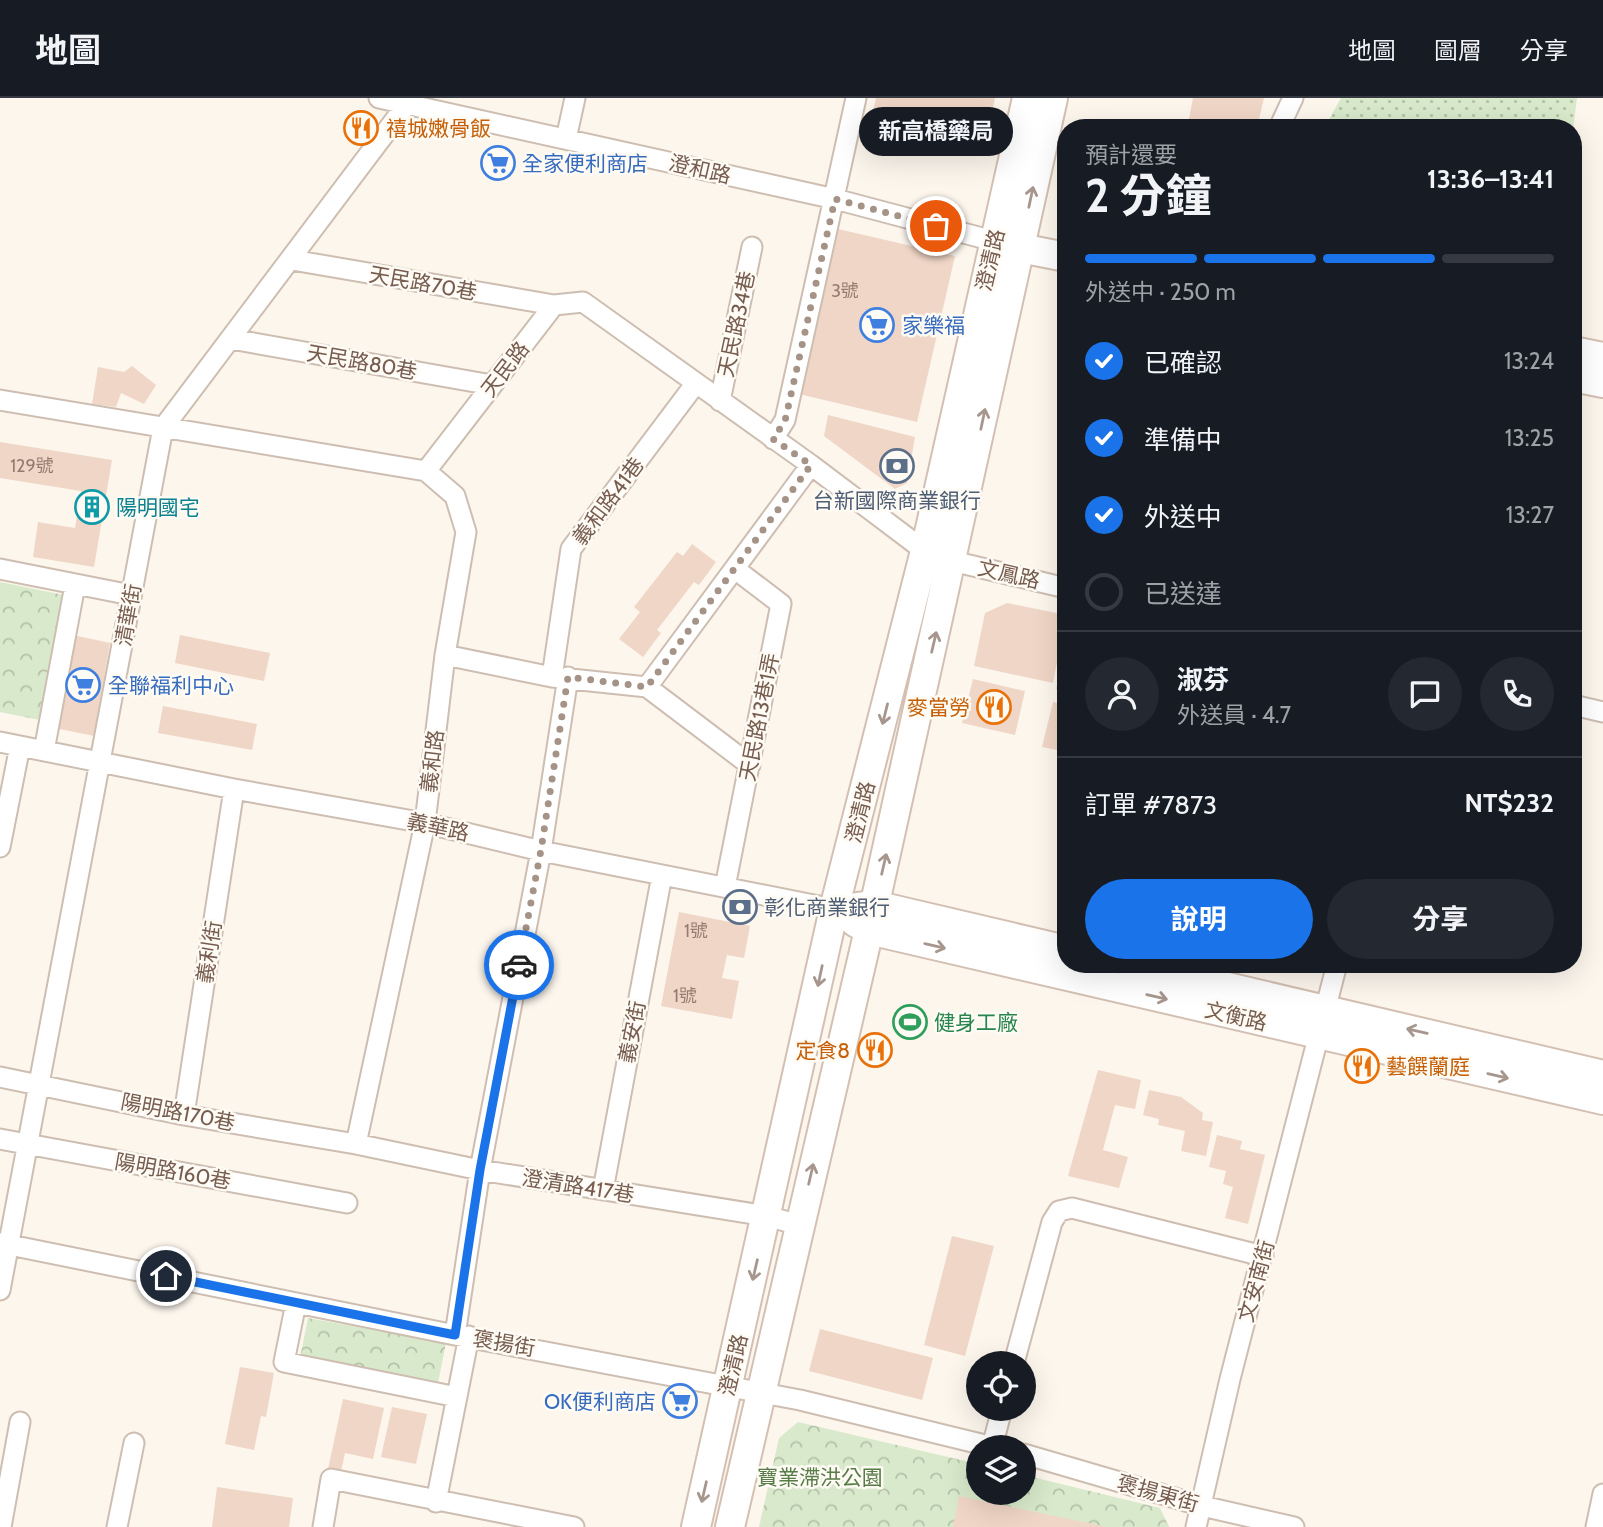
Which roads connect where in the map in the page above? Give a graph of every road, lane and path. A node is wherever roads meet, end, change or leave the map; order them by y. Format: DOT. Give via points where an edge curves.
graph roads {
  1 [pos="379,98"];
  2 [pos="575,98"];
  3 [pos="856,98"];
  4 [pos="1027,98"];
  5 [pos="1053,98"];
  6 [pos="1293,98"];
  7 [pos="408,101"];
  8 [pos="1283,119"];
  9 [pos="566,139"];
  10 [pos="835,199"];
  11 [pos="1007,245"];
  12 [pos="752,247"];
  13 [pos="1057,255"];
  14 [pos="292,260"];
  15 [pos="554,306"];
  16 [pos="231,339"];
  17 [pos="1582,353"];
  18 [pos="1603,357"];
  19 [pos="1582,379"];
  20 [pos="696,383"];
  21 [pos="1603,383"];
  22 [pos="492,386"];
  23 [pos="0,400"];
  24 [pos="720,401"];
  25 [pos="163,428"];
  26 [pos="773,439"];
  27 [pos="811,465"];
  28 [pos="426,471"];
  29 [pos="925,551"];
  30 [pos="952,561"];
  31 [pos="0,569"];
  32 [pos="735,569"];
  33 [pos="75,585"];
  34 [pos="1057,586"];
  35 [pos="131,595"];
  36 [pos="445,655"];
  37 [pos="560,677"];
  38 [pos="647,687"];
  39 [pos="1582,707"];
  40 [pos="1603,712"];
  41 [pos="0,742"];
  42 [pos="20,746"];
  43 [pos="44,751"];
  44 [pos="101,763"];
  45 [pos="750,765"];
  46 [pos="234,789"];
  47 [pos="425,823"];
  48 [pos="0,846"];
  49 [pos="541,850"];
  50 [pos="662,875"];
  51 [pos="725,887"];
  52 [pos="834,909"];
  53 [pos="872,918"];
  54 [pos="1057,949"];
  55 [pos="1057,961"];
  56 [pos="1108,973"];
  57 [pos="1159,973"];
  58 [pos="1336,973"];
  59 [pos="1323,1023"];
  60 [pos="1603,1075"];
  61 [pos="0,1077"];
  62 [pos="39,1085"];
  63 [pos="1603,1100"];
  64 [pos="184,1115"];
  65 [pos="0,1139"];
  66 [pos="356,1144"];
  67 [pos="28,1145"];
  68 [pos="480,1170"];
  69 [pos="603,1190"];
  70 [pos="347,1203"];
  71 [pos="767,1216"];
  72 [pos="799,1225"];
  73 [pos="4,1243"];
  74 [pos="1262,1256"];
  75 [pos="0,1290"];
  76 [pos="296,1303"];
  77 [pos="462,1336"];
  78 [pos="1017,1351"];
  79 [pos="728,1385"];
  80 [pos="761,1392"];
  81 [pos="457,1397"];
  82 [pos="20,1422"];
  83 [pos="966,1441"];
  84 [pos="134,1443"];
  85 [pos="1036,1458"];
  86 [pos="1603,1494"];
  87 [pos="436,1502"];
  88 [pos="1202,1506"];
  89 [pos="539,1523"];
  90 [pos="1,1527"];
  91 [pos="117,1527"];
  92 [pos="323,1527"];
  93 [pos="575,1527"];
  94 [pos="696,1527"];
  95 [pos="730,1527"];
  96 [pos="1196,1527"];
  97 [pos="1294,1527"];
  98 [pos="1596,1527"];
  1 -- 7 [label="street, 澄和路"];
  2 -- 9 [label="street"];
  3 -- 10 [label="street"];
  4 -- 11 [label="main road, 澄清路"];
  11 -- 5 [label="main road, 澄清路, one-way"];
  6 -- 8 [label="street"];
  7 -- 9 [label="street, 澄和路"];
  7 -- 14 [label="street, 清華街"];
  9 -- 10 [label="street, 澄和路"];
  10 -- 11 [label="street, 澄和路"];
  10 -- 26 [label="street" via="785,421"];
  11 -- 13 [label="main road"];
  11 -- 29 [label="main road, 澄清路"];
  30 -- 11 [label="main road, 澄清路, one-way"];
  12 -- 24 [label="street, 天民路34巷"];
  14 -- 15 [label="street, 天民路70巷"];
  14 -- 16 [label="street, 清華街"];
  15 -- 20 [label="street" via="583,302"];
  15 -- 22 [label="street, 天民路"];
  16 -- 22 [label="street, 天民路80巷"];
  16 -- 25 [label="street, 清華街"];
  17 -- 18 [label="main road"];
  19 -- 21 [label="main road"];
  20 -- 24 [label="street"];
  20 -- 37 [label="street, 義和路41巷" via="571,549"];
  22 -- 28 [label="street, 天民路"];
  23 -- 25 [label="street"];
  24 -- 26 [label="street"];
  25 -- 28 [label="street"];
  25 -- 35 [label="street, 清華街"];
  26 -- 27 [label="street"];
  27 -- 29 [label="street"];
  27 -- 32 [label="street"];
  28 -- 36 [label="street, 義和路" via="455,496 467,532"];
  29 -- 30 [label="street"];
  29 -- 52 [label="main road, 澄清路, one-way"];
  30 -- 34 [label="street, 文鳳路"];
  53 -- 30 [label="main road, 澄清路, one-way"];
  31 -- 33 [label="street"];
  32 -- 38 [label="street"];
  32 -- 45 [label="street, 天民路13巷1弄" via="782,604"];
  33 -- 35 [label="street"];
  33 -- 43 [label="street"];
  35 -- 44 [label="street, 清華街"];
  36 -- 37 [label="street"];
  36 -- 47 [label="street, 義和路"];
  37 -- 38 [label="street"];
  37 -- 49 [label="street, 義和路41巷"];
  38 -- 45 [label="street"];
  39 -- 40 [label="street"];
  41 -- 42 [label="street, 義華路"];
  42 -- 43 [label="street, 義華路"];
  42 -- 48 [label="street"];
  43 -- 44 [label="street, 義華路"];
  44 -- 46 [label="street, 義華路"];
  44 -- 62 [label="street, 清華街"];
  45 -- 51 [label="street, 天民路13巷1弄"];
  46 -- 47 [label="street, 義華路"];
  46 -- 64 [label="street, 義利街"];
  47 -- 49 [label="street, 義華路"];
  47 -- 66 [label="street, 義和路"];
  49 -- 50 [label="street, 義華路"];
  49 -- 68 [label="street, 義和路41巷"];
  50 -- 51 [label="street, 義華路"];
  50 -- 69 [label="street, 義安街"];
  51 -- 52 [label="street, 義華路"];
  52 -- 53 [label="main road, 義華路"];
  52 -- 71 [label="main road, 澄清路, one-way"];
  53 -- 54 [label="main road"];
  53 -- 55 [label="main road, 文衡路, one-way"];
  72 -- 53 [label="main road, 澄清路, one-way"];
  56 -- 59 [label="main road, 文衡路, one-way"];
  57 -- 59 [label="main road, 文衡路"];
  58 -- 59 [label="street, 文安南街"];
  60 -- 59 [label="main road, 文衡路, one-way"];
  59 -- 63 [label="main road, 文衡路, one-way"];
  59 -- 74 [label="street, 文安南街"];
  61 -- 62 [label="street, 陽明路170巷"];
  62 -- 64 [label="street, 陽明路170巷"];
  62 -- 67 [label="street, 清華街"];
  64 -- 66 [label="street, 陽明路170巷"];
  65 -- 67 [label="street, 陽明路160巷"];
  66 -- 68 [label="street, 澄清路417巷"];
  67 -- 70 [label="street, 陽明路160巷"];
  67 -- 73 [label="street, 清華街"];
  68 -- 69 [label="street, 澄清路417巷"];
  68 -- 77 [label="street, 義和路41巷"];
  69 -- 71 [label="street, 澄清路417巷"];
  71 -- 72 [label="street, 澄清路417巷"];
  71 -- 79 [label="main road, 澄清路, one-way"];
  72 -- 80 [label="main road, 澄清路"];
  73 -- 75 [label="street, 清華街"];
  73 -- 76 [label="street, 褒揚街"];
  74 -- 78 [label="street" via="1072,1208 1059,1211 1052,1222"];
  74 -- 88 [label="street, 文安南街"];
  76 -- 77 [label="street, 褒揚街"];
  76 -- 81 [label="street" via="284,1362"];
  77 -- 79 [label="street, 褒揚街"];
  77 -- 81 [label="street, 義和路41巷"];
  79 -- 80 [label="street, 褒揚街"];
  79 -- 94 [label="main road, 澄清路, one-way"];
  80 -- 83 [label="street"];
  80 -- 95 [label="main road, 澄清路"];
  81 -- 87 [label="street, 義和路41巷"];
  82 -- 90 [label="street"];
  84 -- 91 [label="street"];
  85 -- 88 [label="street, 褒揚東街"];
  86 -- 98 [label="street"];
  87 -- 89 [label="street"];
  87 -- 92 [label="street" via="331,1479"];
  88 -- 96 [label="street, 文安南街"];
  88 -- 97 [label="street, 褒揚東街"];
  89 -- 93 [label="street"];
}
